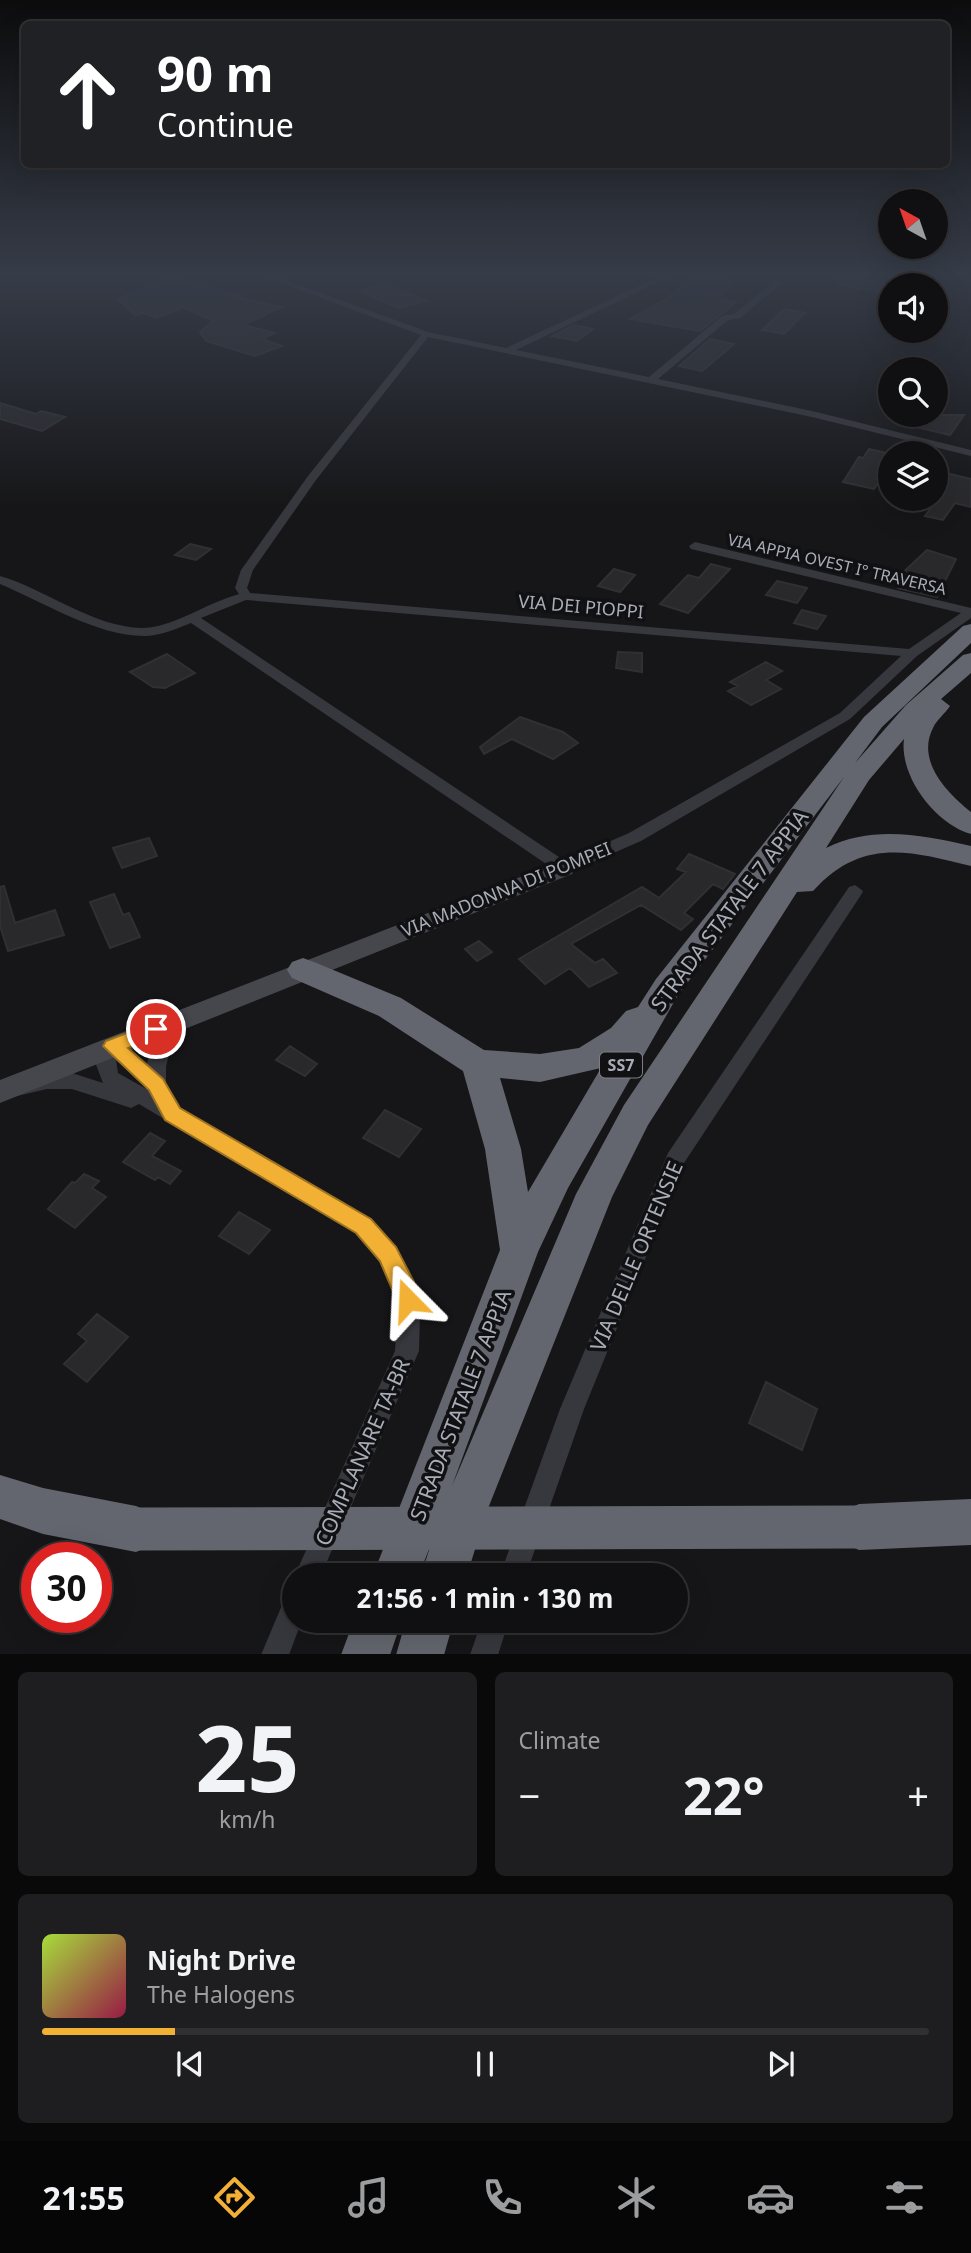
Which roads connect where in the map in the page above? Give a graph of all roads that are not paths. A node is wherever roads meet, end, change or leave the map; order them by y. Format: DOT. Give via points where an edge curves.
graph roads {
  1 [pos="411,353"];
  2 [pos="516,353"];
  3 [pos="684,353"];
  4 [pos="650,381"];
  5 [pos="969,450"];
  6 [pos="695,546"];
  7 [pos="0,580"];
  8 [pos="246,596"];
  9 [pos="971,612"];
  10 [pos="191,617"];
  11 [pos="971,631"];
  12 [pos="912,653"];
  13 [pos="971,660"];
  14 [pos="971,671"];
  15 [pos="971,825"];
  16 [pos="971,856"];
  17 [pos="564,868"];
  18 [pos="855,891"];
  19 [pos="303,970"];
  20 [pos="667,987"];
  21 [pos="199,1011"];
  22 [pos="682,1041"];
  23 [pos="113,1046"];
  24 [pos="478,1063"];
  25 [pos="156,1085"];
  26 [pos="0,1092"];
  27 [pos="173,1114"];
  28 [pos="519,1250"];
  29 [pos="0,1497"];
  30 [pos="971,1521"];
  31 [pos="313,1563"];
  32 [pos="401,1563"];
  33 [pos="448,1563"];
  34 [pos="517,1563"];
  35 [pos="283,1633"];
  36 [pos="373,1633"];
  37 [pos="426,1633"];
  38 [pos="491,1633"];
  39 [pos="275,1654"];
  40 [pos="365,1654"];
  41 [pos="420,1654"];
  42 [pos="484,1654"];
  1 -- 8 [label="street" via="312,478 247,570 241,588"];
  2 -- 4 [label="street"];
  3 -- 4 [label="street"];
  4 -- 5 [label="street"];
  6 -- 9 [label="street, VIA APPIA OVEST I° TRAVERSA"];
  7 -- 10 [label="street, VIA DEI PIOPPI" via="123,630 147,632"];
  8 -- 10 [label="street, VIA DEI PIOPPI" via="214,604"];
  8 -- 12 [label="street, VIA DEI PIOPPI"];
  9 -- 12 [label="street, VIA MADONNA DI POMPEI"];
  10 -- 17 [label="street"];
  11 -- 20 [label="highway, STRADA STATALE 7 APPIA / SS7" via="873,722"];
  12 -- 17 [label="street, VIA MADONNA DI POMPEI" via="845,716 635,837"];
  13 -- 22 [label="highway, STRADA STATALE 7 APPIA / SS7" via="915,710 859,775"];
  14 -- 15 [label="highway" via="922,723 915,751 928,784"];
  16 -- 22 [label="highway" via="901,842 863,844 836,852 815,866 735,978"];
  17 -- 19 [label="street, VIA MADONNA DI POMPEI"];
  18 -- 34 [label="street, VIA DELLE ORTENSIE" via="675,1159 572,1409"];
  19 -- 21 [label="street, VIA MADONNA DI POMPEI"];
  19 -- 24 [label="highway" via="390,1007"];
  20 -- 24 [label="highway" via="623,1037 587,1060 540,1068"];
  20 -- 28 [label="highway, STRADA STATALE 7 APPIA / SS7" via="554,1178"];
  21 -- 23 [label="street, VIA MADONNA DI POMPEI"];
  21 -- 25 [label="street" via="171,1029 162,1041 155,1063"];
  22 -- 33 [label="highway, STRADA STATALE 7 APPIA / SS7" via="595,1194 464,1511"];
  23 -- 25 [label="street"];
  23 -- 26 [label="street, VIA MADONNA DI POMPEI"];
  23 -- 27 [label="street" via="105,1062 110,1078"];
  24 -- 28 [label="highway" via="503,1149"];
  25 -- 27 [label="street"];
  26 -- 27 [label="street" via="47,1081 72,1081"];
  27 -- 31 [label="street, COMPLANARE TA-BR" via="363,1226 388,1254 404,1284 411,1316 407,1351"];
  28 -- 32 [label="highway, STRADA STATALE 7 APPIA / SS7"];
  29 -- 30 [label="highway, bridge" via="43,1511 136,1529 859,1527"];
  35 -- 39 [label="street"];
  36 -- 40 [label="highway"];
  37 -- 41 [label="highway"];
  38 -- 42 [label="street"];
}
